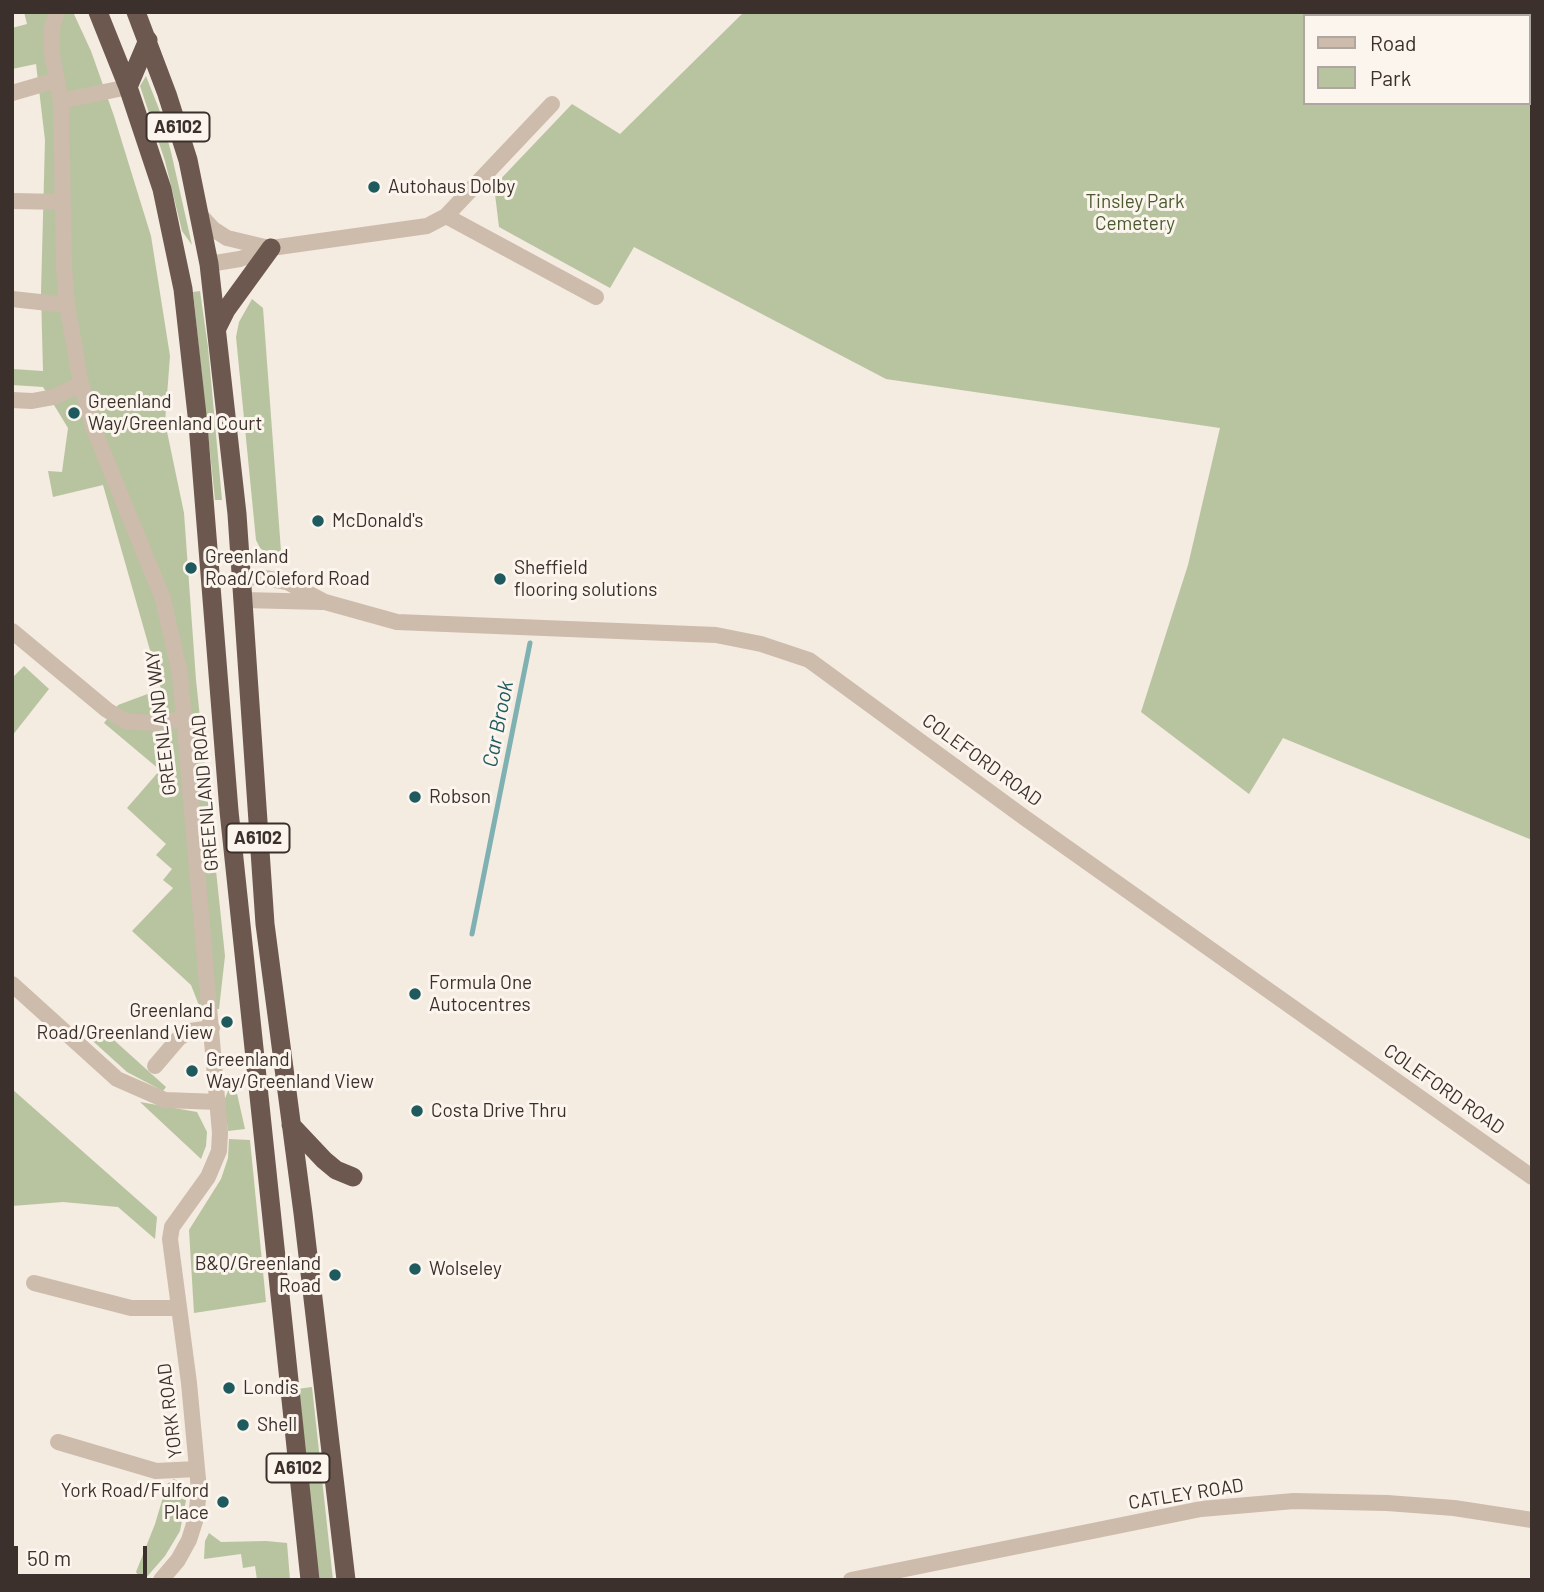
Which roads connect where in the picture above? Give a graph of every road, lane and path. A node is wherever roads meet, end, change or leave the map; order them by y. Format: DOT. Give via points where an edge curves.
graph roads {
  1 [pos="57,12"];
  2 [pos="98,12"];
  3 [pos="136,12"];
  4 [pos="148,40"];
  5 [pos="57,80"];
  6 [pos="128,87"];
  7 [pos="12,93"];
  8 [pos="61,101"];
  9 [pos="552,104"];
  10 [pos="12,201"];
  11 [pos="63,202"];
  12 [pos="201,216"];
  13 [pos="446,216"];
  14 [pos="174,248"];
  15 [pos="271,248"];
  16 [pos="209,264"];
  17 [pos="597,297"];
  18 [pos="12,299"];
  19 [pos="67,305"];
  20 [pos="217,328"];
  21 [pos="81,384"];
  22 [pos="12,400"];
  23 [pos="242,578"];
  24 [pos="211,591"];
  25 [pos="244,600"];
  26 [pos="325,602"];
  27 [pos="12,631"];
  28 [pos="185,719"];
  29 [pos="12,984"];
  30 [pos="212,1028"];
  31 [pos="155,1066"];
  32 [pos="218,1102"];
  33 [pos="291,1125"];
  34 [pos="353,1177"];
  35 [pos="1532,1177"];
  36 [pos="299,1189"];
  37 [pos="271,1207"];
  38 [pos="303,1213"];
  39 [pos="173,1227"];
  40 [pos="34,1283"];
  41 [pos="179,1308"];
  42 [pos="58,1442"];
  43 [pos="197,1469"];
  44 [pos="1532,1520"];
  45 [pos="161,1580"];
  46 [pos="310,1580"];
  47 [pos="346,1580"];
  48 [pos="851,1580"];
  1 -- 5 [label="street, GREENLAND WAY" via="52,54"];
  2 -- 6 [label="highway, GREENLAND ROAD / A6102"];
  3 -- 4 [label="highway, A6102"];
  4 -- 6 [label="highway"];
  4 -- 12 [label="highway, A6102" via="188,160"];
  5 -- 7 [label="street"];
  5 -- 8 [label="street, GREENLAND WAY"];
  6 -- 8 [label="street"];
  6 -- 14 [label="highway, GREENLAND ROAD / A6102" via="162,189"];
  8 -- 11 [label="street, GREENLAND WAY"];
  9 -- 13 [label="street"];
  10 -- 11 [label="street"];
  11 -- 19 [label="street, GREENLAND WAY"];
  12 -- 15 [label="street" via="227,238"];
  12 -- 16 [label="highway, A6102"];
  13 -- 15 [label="street" via="427,226"];
  13 -- 17 [label="street"];
  14 -- 16 [label="highway"];
  14 -- 24 [label="highway, GREENLAND ROAD / A6102" via="193,371"];
  15 -- 16 [label="street"];
  15 -- 20 [label="highway"];
  16 -- 20 [label="highway, A6102"];
  18 -- 19 [label="street"];
  19 -- 21 [label="street, GREENLAND WAY"];
  20 -- 23 [label="highway, A6102"];
  21 -- 22 [label="street" via="54,397"];
  21 -- 28 [label="street, GREENLAND WAY" via="95,432 163,598"];
  23 -- 24 [label="highway"];
  23 -- 25 [label="highway, A6102"];
  23 -- 26 [label="street, COLEFORD ROAD" via="286,582"];
  24 -- 25 [label="highway"];
  24 -- 37 [label="highway, GREENLAND ROAD / A6102"];
  25 -- 26 [label="street, COLEFORD ROAD"];
  25 -- 33 [label="highway, A6102" via="265,924"];
  26 -- 35 [label="street, COLEFORD ROAD" via="397,622 716,635 810,660"];
  27 -- 28 [label="street" via="125,721"];
  28 -- 30 [label="street, GREENLAND WAY"];
  29 -- 32 [label="street" via="117,1079 165,1100"];
  30 -- 31 [label="street" via="190,1031 179,1038"];
  30 -- 32 [label="street, GREENLAND WAY"];
  32 -- 39 [label="street, GREENLAND WAY" via="219,1151 208,1177"];
  33 -- 34 [label="highway" via="324,1160"];
  33 -- 36 [label="highway, A6102"];
  36 -- 37 [label="highway"];
  36 -- 38 [label="highway, A6102"];
  37 -- 38 [label="highway" via="278,1212"];
  37 -- 46 [label="highway, GREENLAND ROAD / A6102"];
  38 -- 47 [label="highway, A6102"];
  39 -- 41 [label="street, YORK ROAD" via="171,1253"];
  40 -- 41 [label="street" via="131,1308"];
  41 -- 43 [label="street, YORK ROAD"];
  42 -- 43 [label="street" via="156,1471"];
  43 -- 45 [label="street, YORK ROAD" via="198,1505 189,1540"];
  44 -- 48 [label="street, CATLEY ROAD" via="1377,1503 1294,1501 1201,1509"];
}
